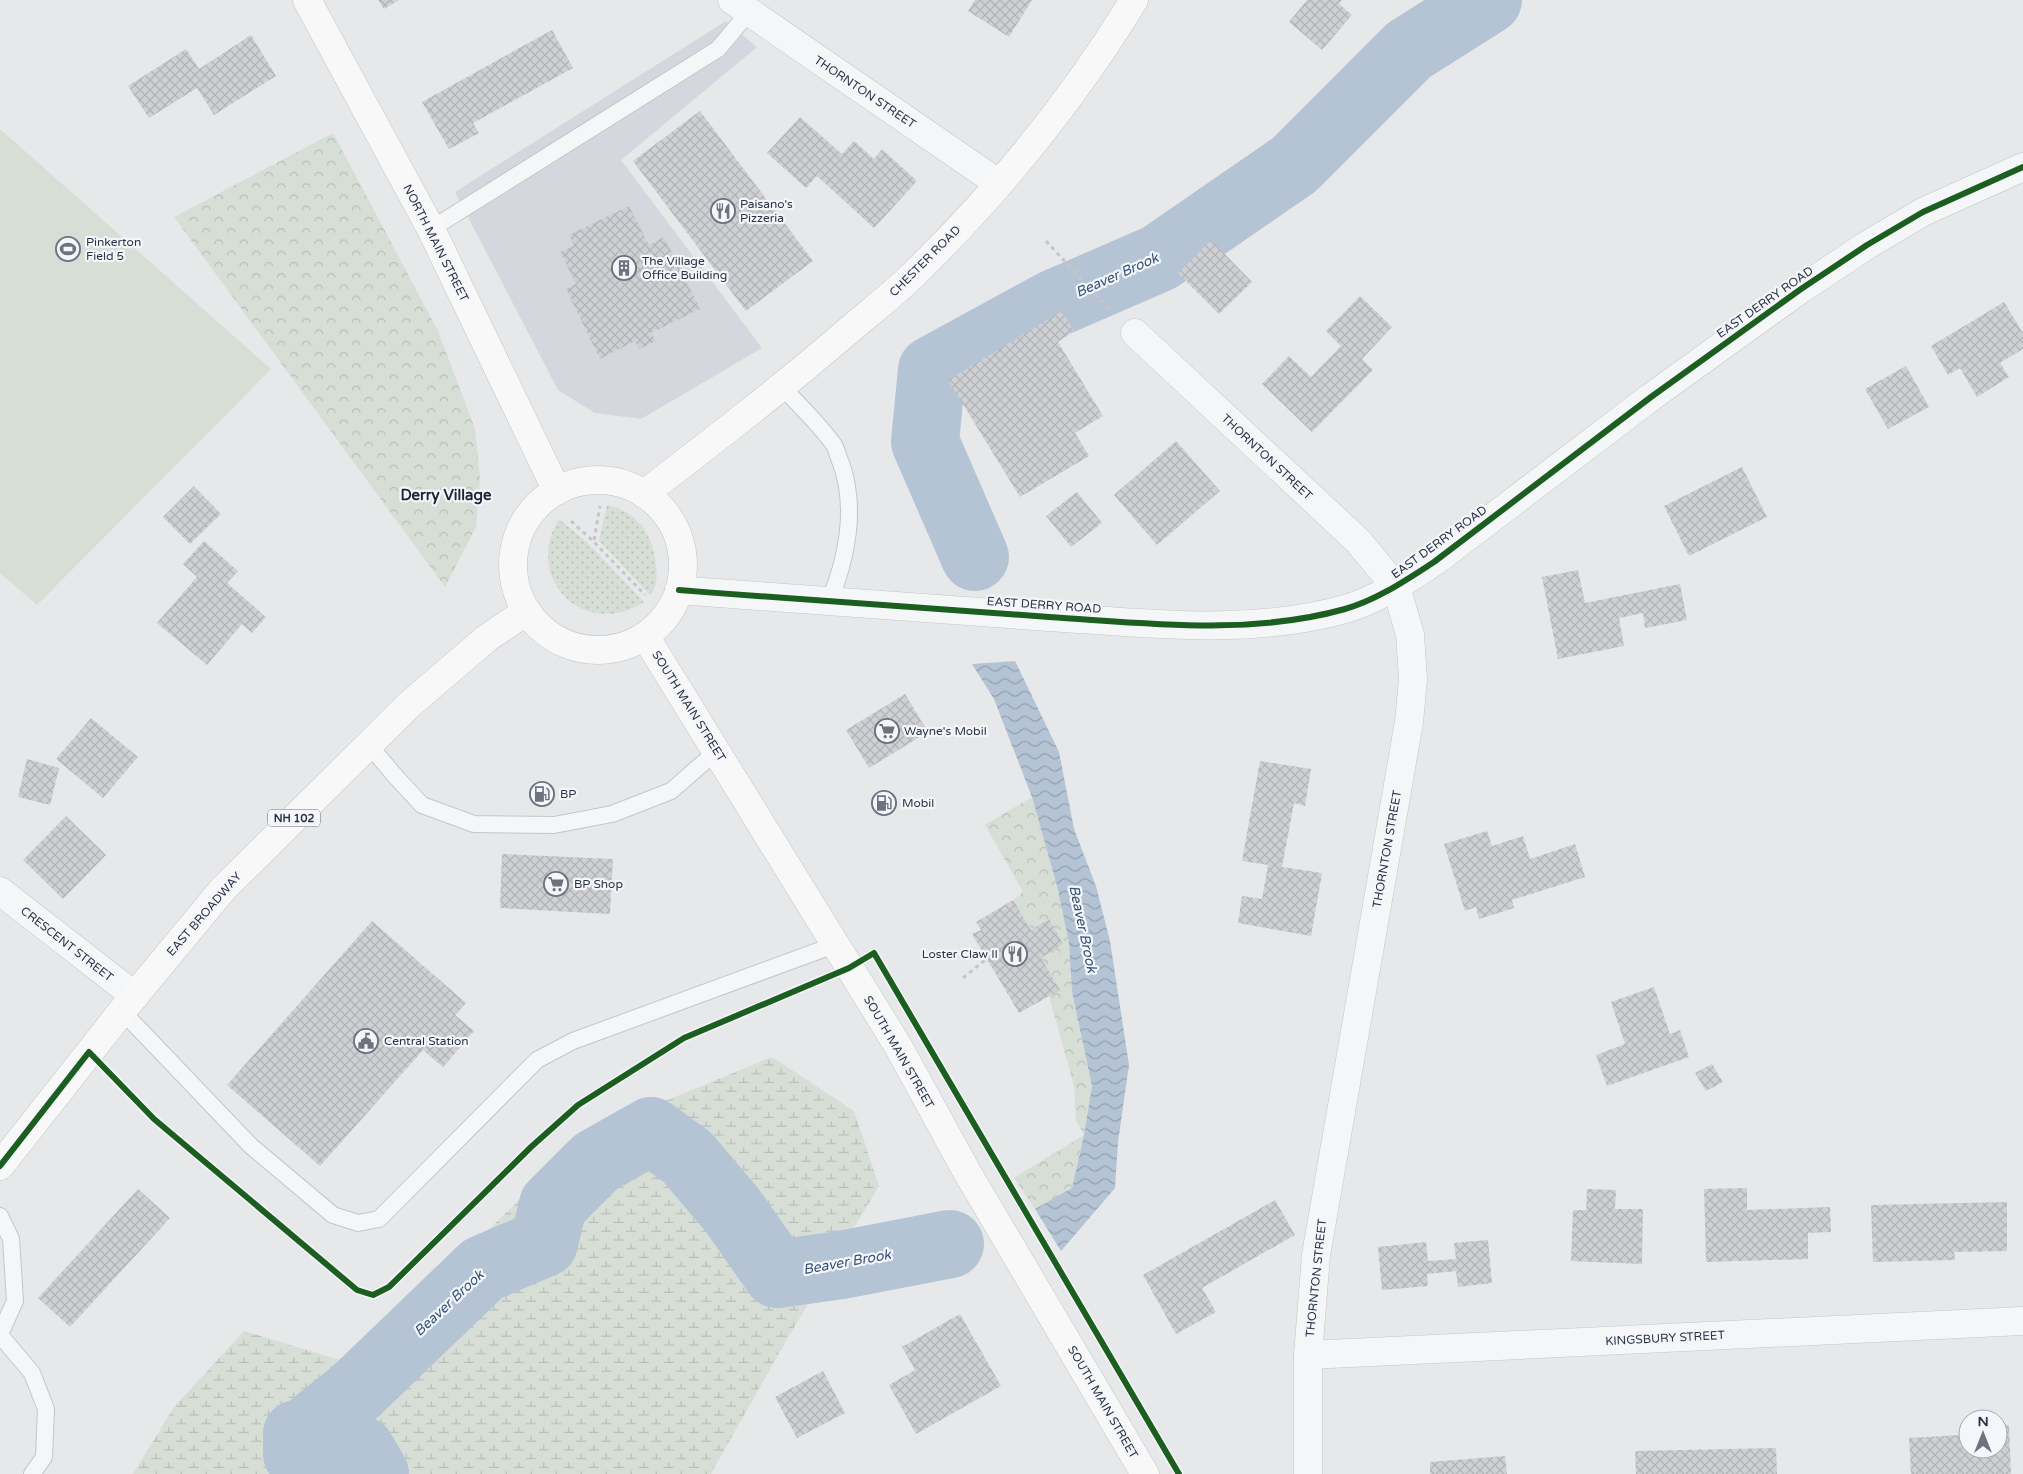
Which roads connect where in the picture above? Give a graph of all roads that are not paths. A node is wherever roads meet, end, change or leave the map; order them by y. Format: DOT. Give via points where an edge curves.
graph roads {
  1 [pos="307,0"];
  2 [pos="1134,0"];
  3 [pos="741,6"];
  4 [pos="2023,168"];
  5 [pos="998,183"];
  6 [pos="431,229"];
  7 [pos="1135,333"];
  8 [pos="782,387"];
  9 [pos="557,491"];
  10 [pos="644,494"];
  11 [pos="1396,587"];
  12 [pos="679,590"];
  13 [pos="829,602"];
  14 [pos="527,612"];
  15 [pos="645,636"];
  16 [pos="369,745"];
  17 [pos="717,751"];
  18 [pos="0,891"];
  19 [pos="837,944"];
  20 [pos="128,1004"];
  21 [pos="0,1166"];
  22 [pos="0,1216"];
  23 [pos="2023,1321"];
  24 [pos="0,1335"];
  25 [pos="1308,1355"];
  26 [pos="32,1474"];
  27 [pos="1145,1474"];
  28 [pos="1308,1474"];
  1 -- 6 [label="main road, NORTH MAIN STREET"];
  2 -- 5 [label="main road, CHESTER ROAD" via="1077,88"];
  3 -- 5 [label="street, THORNTON STREET"];
  3 -- 6 [label="lane" via="718,49"];
  4 -- 11 [label="street, EAST DERRY ROAD" via="1923,212 1801,289 1651,396 1434,562"];
  5 -- 8 [label="main road, CHESTER ROAD" via="914,275"];
  6 -- 9 [label="main road, NORTH MAIN STREET"];
  7 -- 11 [label="street, THORNTON STREET" via="1358,542"];
  8 -- 10 [label="main road, CHESTER ROAD"];
  8 -- 13 [label="lane" via="835,447 845,476 849,510 846,548"];
  9 -- 10 [label="main road" via="573,484 604,481 623,484"];
  9 -- 14 [label="main road" via="537,505 523,525 514,550 513,576"];
  10 -- 12 [label="main road" via="664,512 678,536 683,563"];
  11 -- 13 [label="street, EAST DERRY ROAD" via="1347,608 1308,618 1216,626"];
  11 -- 25 [label="street, THORNTON STREET" via="1410,634 1413,679 1409,722 1316,1255"];
  12 -- 13 [label="street, EAST DERRY ROAD"];
  12 -- 15 [label="main road" via="666,614"];
  14 -- 15 [label="main road" via="548,633 588,649 618,647"];
  14 -- 16 [label="main road, EAST BROADWAY / NH 102" via="487,638 448,670"];
  15 -- 17 [label="main road, SOUTH MAIN STREET"];
  16 -- 17 [label="lane" via="422,805 474,824 554,824 612,814 671,791"];
  16 -- 20 [label="main road, EAST BROADWAY / NH 102" via="223,889"];
  17 -- 19 [label="main road, SOUTH MAIN STREET"];
  18 -- 20 [label="street, CRESCENT STREET"];
  19 -- 20 [label="lane" via="572,1041 537,1060 379,1219 358,1223 332,1215 251,1146"];
  19 -- 27 [label="main road, SOUTH MAIN STREET"];
  20 -- 21 [label="main road, EAST BROADWAY / NH 102"];
  22 -- 24 [label="lane" via="12,1240 15,1301"];
  23 -- 25 [label="street, KINGSBURY STREET"];
  24 -- 26 [label="lane" via="32,1373 46,1409 44,1458"];
  25 -- 28 [label="street, THORNTON STREET"];
}
